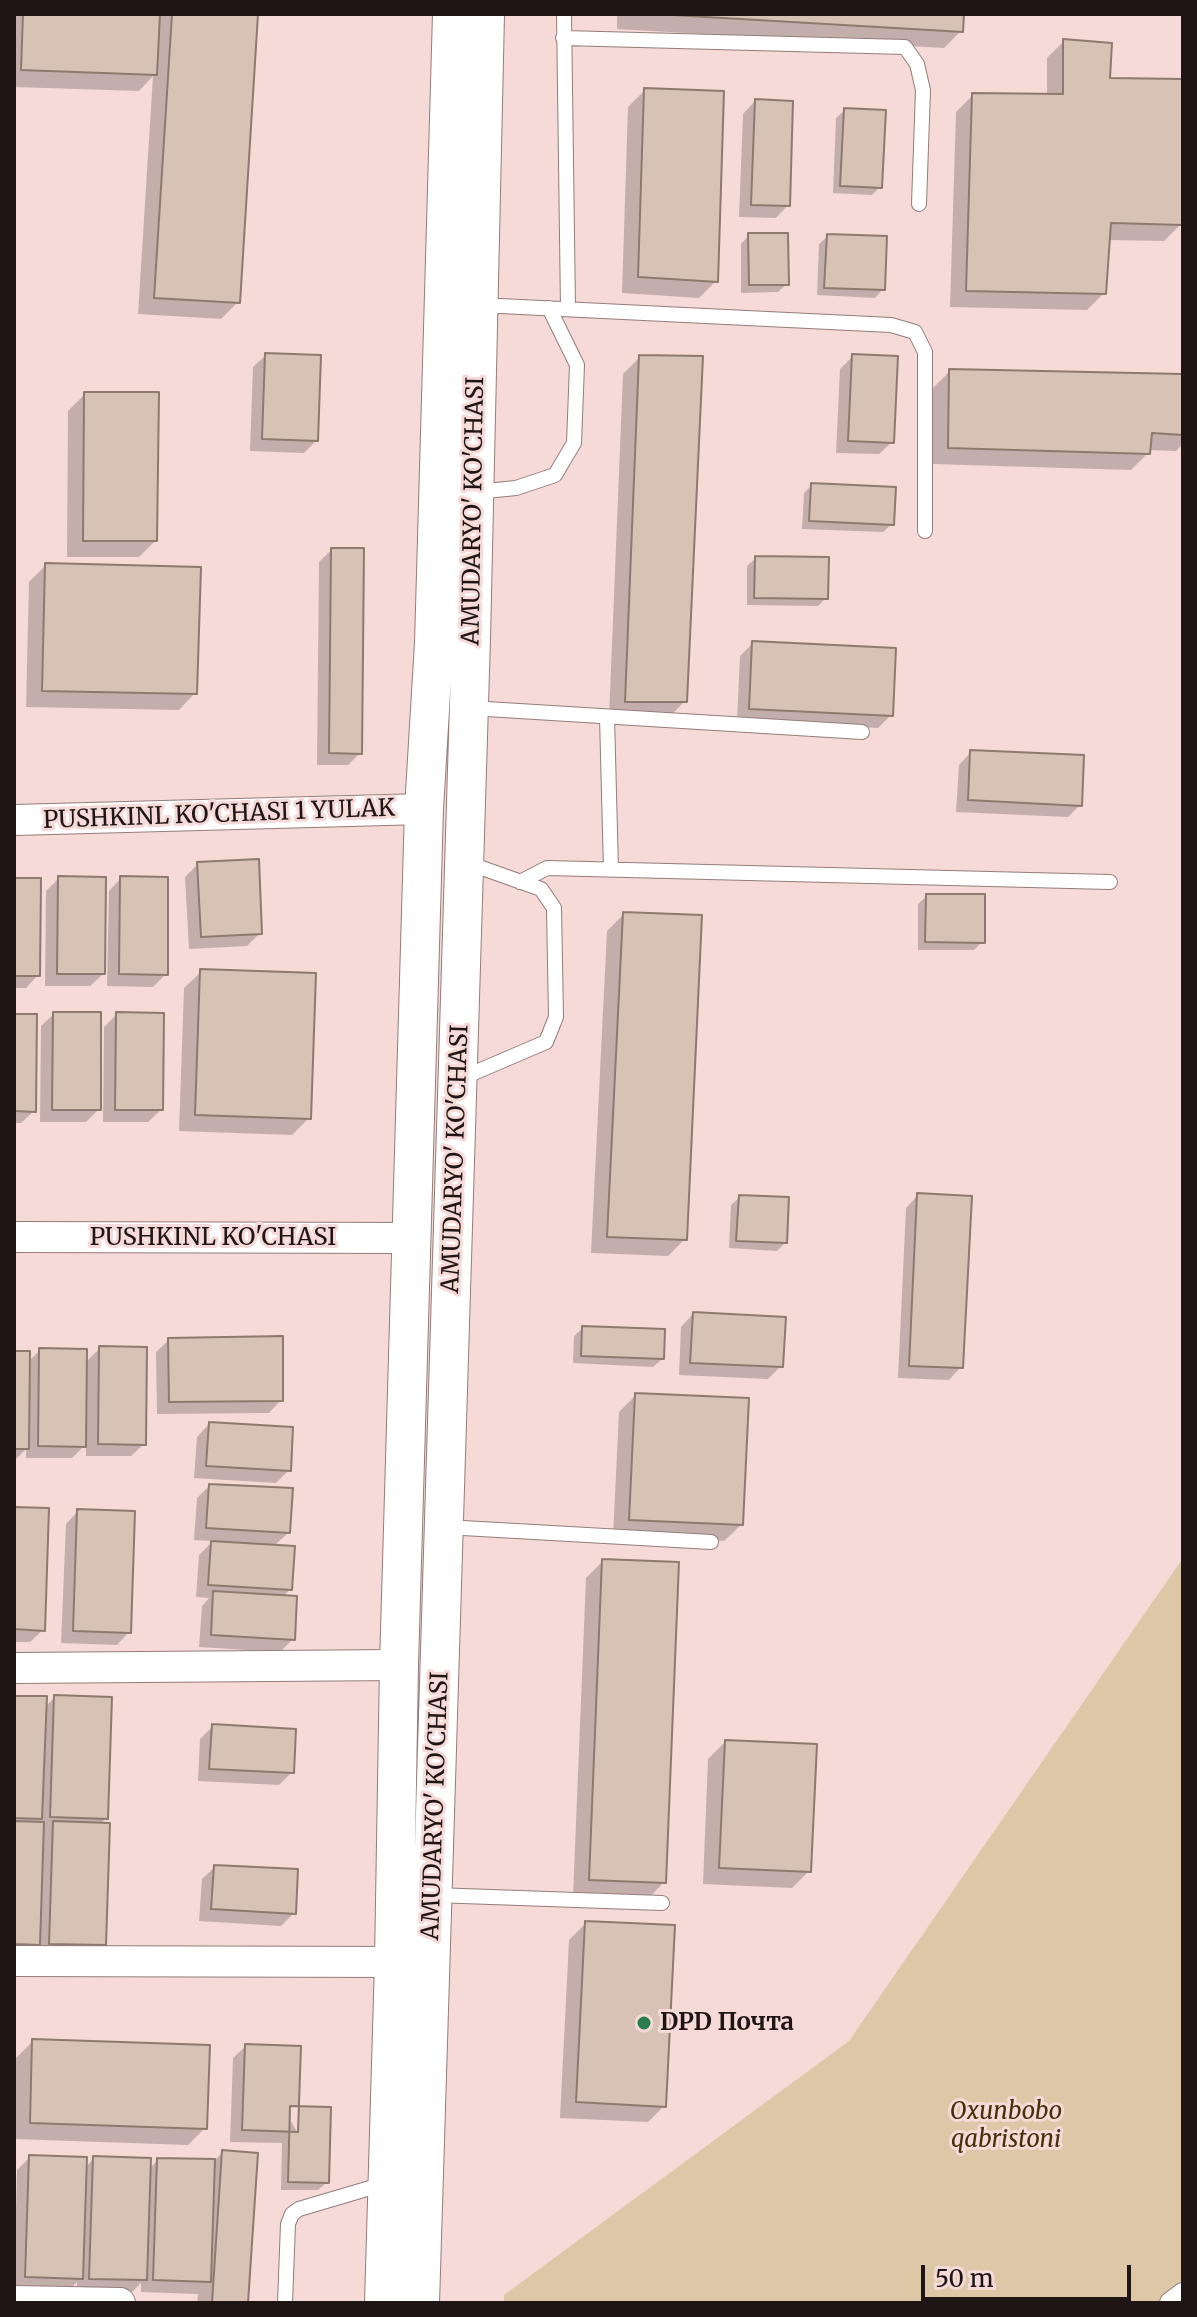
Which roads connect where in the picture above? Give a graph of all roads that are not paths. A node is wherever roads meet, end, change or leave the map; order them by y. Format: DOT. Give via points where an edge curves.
graph roads {
  1 [pos="452,14"];
  2 [pos="485,14"];
  3 [pos="564,14"];
  4 [pos="563,38"];
  5 [pos="919,204"];
  6 [pos="479,305"];
  7 [pos="549,308"];
  8 [pos="568,309"];
  9 [pos="475,492"];
  10 [pos="925,531"];
  11 [pos="469,708"];
  12 [pos="607,717"];
  13 [pos="862,732"];
  14 [pos="424,809"];
  15 [pos="14,820"];
  16 [pos="464,862"];
  17 [pos="611,870"];
  18 [pos="520,882"];
  19 [pos="1110,882"];
  20 [pos="458,1080"];
  21 [pos="14,1237"];
  22 [pos="453,1237"];
  23 [pos="411,1238"];
  24 [pos="445,1527"];
  25 [pos="711,1542"];
  26 [pos="399,1665"];
  27 [pos="14,1668"];
  28 [pos="433,1895"];
  29 [pos="662,1903"];
  30 [pos="14,1961"];
  31 [pos="394,1962"];
  32 [pos="387,2183"];
  33 [pos="1183,2294"];
  34 [pos="14,2301"];
  35 [pos="120,2303"];
  36 [pos="285,2303"];
  37 [pos="384,2303"];
  38 [pos="420,2303"];
  39 [pos="1171,2303"];
  1 -- 14 [label="street" via="434,643"];
  2 -- 6 [label="street, AMUDARYO' KO'CHASI"];
  3 -- 4 [label="lane"];
  4 -- 5 [label="lane" via="905,47 917,64 923,90"];
  4 -- 8 [label="lane"];
  6 -- 7 [label="lane"];
  6 -- 9 [label="street, AMUDARYO' KO'CHASI"];
  7 -- 8 [label="lane"];
  7 -- 9 [label="lane" via="577,365 574,443 555,475 516,488"];
  8 -- 10 [label="lane" via="891,325 915,332 925,352"];
  9 -- 11 [label="street, AMUDARYO' KO'CHASI"];
  11 -- 12 [label="lane"];
  11 -- 16 [label="street, AMUDARYO' KO'CHASI"];
  12 -- 13 [label="lane"];
  12 -- 17 [label="lane"];
  14 -- 15 [label="street, PUSHKINL KO'CHASI 1 YULAK"];
  14 -- 23 [label="street"];
  16 -- 18 [label="lane"];
  16 -- 20 [label="street, AMUDARYO' KO'CHASI"];
  17 -- 18 [label="lane" via="547,868"];
  17 -- 19 [label="lane"];
  18 -- 20 [label="lane" via="541,889 554,908 556,1017 546,1042"];
  20 -- 22 [label="street, AMUDARYO' KO'CHASI"];
  21 -- 23 [label="street, PUSHKINL KO'CHASI"];
  22 -- 23 [label="street"];
  22 -- 24 [label="street, AMUDARYO' KO'CHASI"];
  23 -- 26 [label="street"];
  24 -- 25 [label="lane"];
  24 -- 28 [label="street, AMUDARYO' KO'CHASI"];
  26 -- 27 [label="street"];
  26 -- 31 [label="street"];
  28 -- 29 [label="lane"];
  28 -- 38 [label="street, AMUDARYO' KO'CHASI"];
  30 -- 31 [label="street"];
  31 -- 32 [label="street"];
  32 -- 36 [label="lane" via="292,2214"];
  32 -- 37 [label="street"];
  33 -- 39 [label="street"];
  34 -- 35 [label="street"];
}
